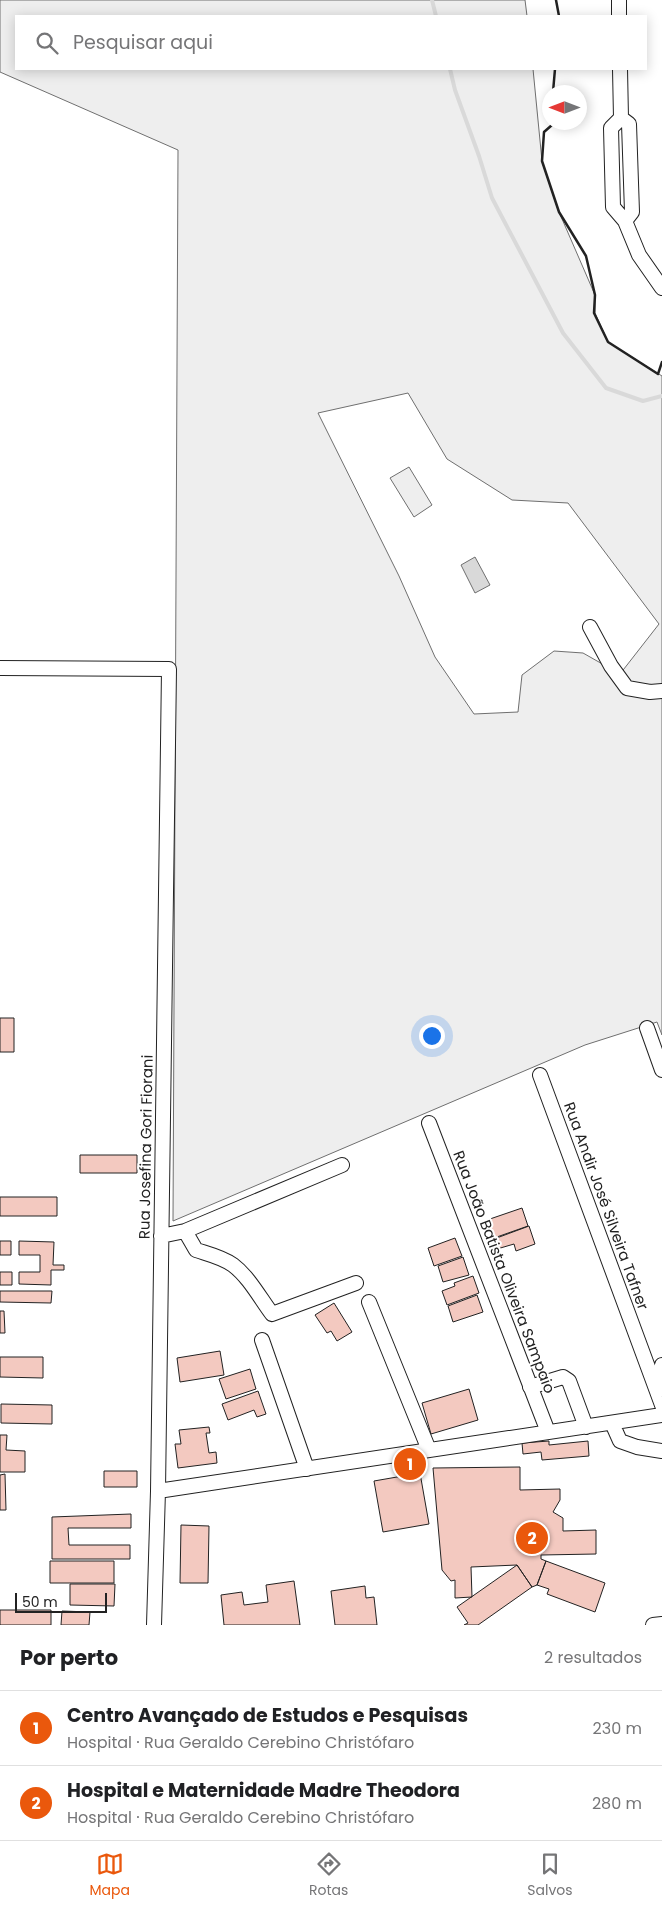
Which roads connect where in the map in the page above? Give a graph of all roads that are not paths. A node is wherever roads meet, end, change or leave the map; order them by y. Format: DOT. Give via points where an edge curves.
graph roads {
  1 [pos="619,0"];
  2 [pos="619,15"];
  3 [pos="620,70"];
  4 [pos="662,288"];
  5 [pos="590,627"];
  6 [pos="0,668"];
  7 [pos="662,691"];
  8 [pos="647,1028"];
  9 [pos="662,1070"];
  10 [pos="540,1075"];
  11 [pos="430,1123"];
  12 [pos="342,1165"];
  13 [pos="185,1231"];
  14 [pos="162,1236"];
  15 [pos="356,1282"];
  16 [pos="369,1302"];
  17 [pos="262,1340"];
  18 [pos="662,1365"];
  19 [pos="530,1387"];
  20 [pos="660,1399"];
  21 [pos="662,1415"];
  22 [pos="612,1423"];
  23 [pos="586,1427"];
  24 [pos="548,1432"];
  25 [pos="429,1450"];
  26 [pos="662,1451"];
  27 [pos="307,1469"];
  28 [pos="158,1491"];
  29 [pos="662,1624"];
  30 [pos="154,1625"];
  31 [pos="653,1625"];
  1 -- 2 [label="street"];
  3 -- 4 [label="street" via="621,118 629,124 632,212 624,221 639,255"];
  5 -- 7 [label="street" via="626,688"];
  6 -- 14 [label="street, Rua Josefina Gori Fiorani" via="170,669"];
  8 -- 9 [label="street"];
  10 -- 20 [label="street, Rua Andir José Silveira Tafner"];
  11 -- 19 [label="street, Rua João Batista Oliveira Sampaio"];
  12 -- 13 [label="street"];
  13 -- 14 [label="street"];
  13 -- 15 [label="street" via="196,1250 221,1258 243,1274 272,1314"];
  14 -- 28 [label="street, Rua Josefina Gori Fiorani"];
  16 -- 25 [label="street"];
  17 -- 27 [label="street"];
  18 -- 20 [label="street"];
  19 -- 23 [label="street" via="566,1378"];
  19 -- 24 [label="street, Rua João Batista Oliveira Sampaio"];
  21 -- 22 [label="street"];
  22 -- 23 [label="street"];
  22 -- 26 [label="street" via="620,1441"];
  23 -- 24 [label="street"];
  24 -- 25 [label="street"];
  25 -- 27 [label="street"];
  27 -- 28 [label="street"];
  28 -- 30 [label="street, Rua Josefina Gori Fiorani"];
  29 -- 31 [label="street"];
}
